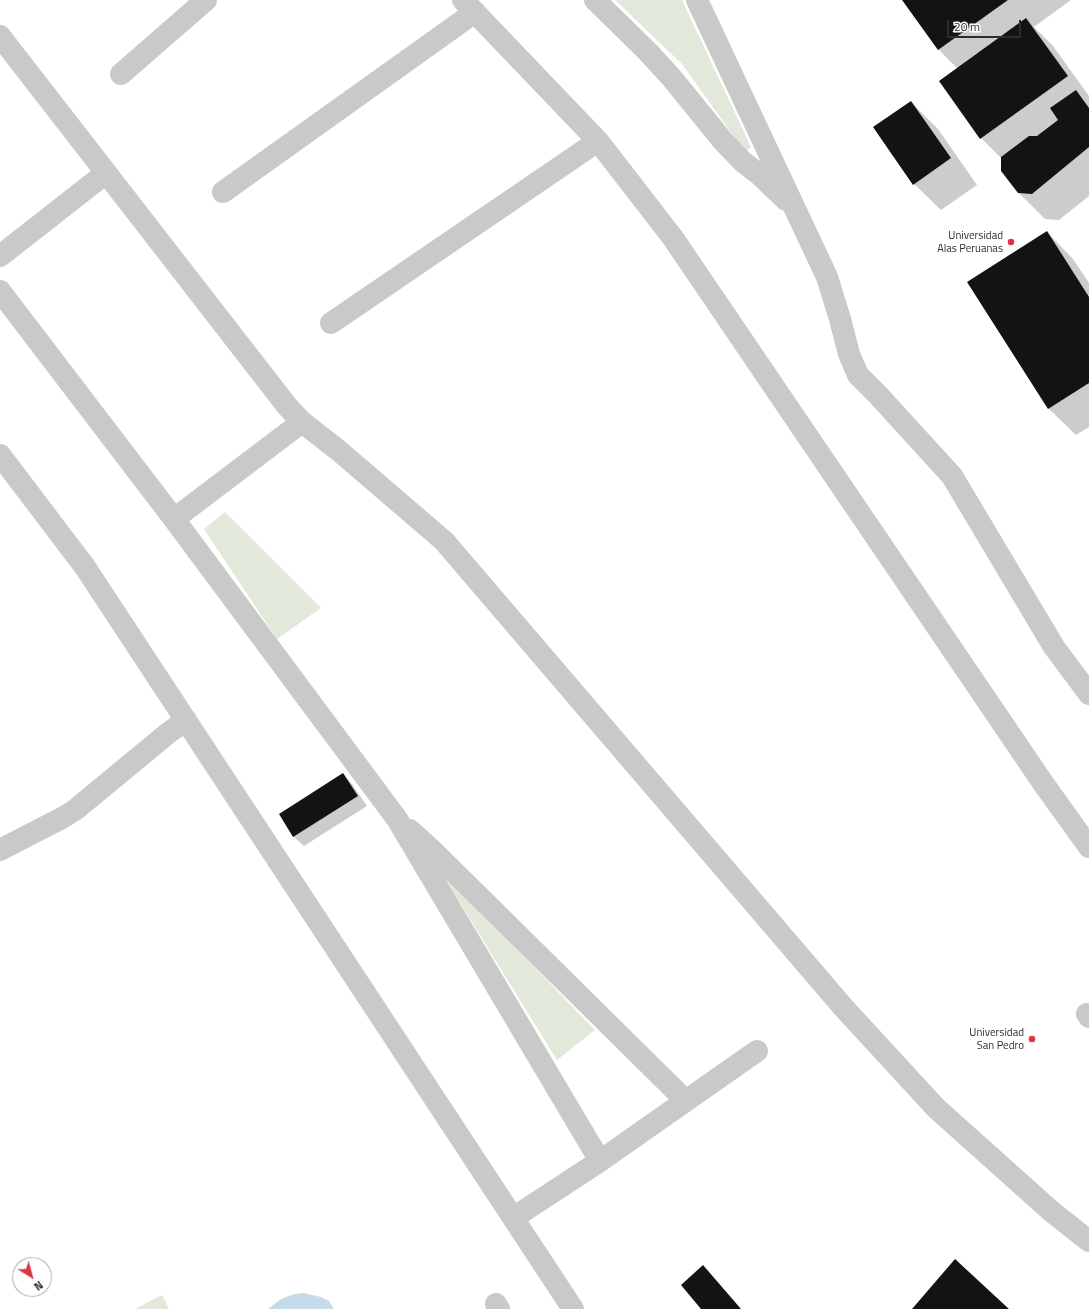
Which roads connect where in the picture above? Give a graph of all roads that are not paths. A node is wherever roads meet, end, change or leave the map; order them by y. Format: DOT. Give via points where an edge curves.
graph roads {
  1 [pos="206,0"];
  2 [pos="595,0"];
  3 [pos="697,0"];
  4 [pos="469,6"];
  5 [pos="0,36"];
  6 [pos="121,74"];
  7 [pos="598,141"];
  8 [pos="106,173"];
  9 [pos="223,192"];
  10 [pos="794,206"];
  11 [pos="0,256"];
  12 [pos="0,291"];
  13 [pos="331,323"];
  14 [pos="302,422"];
  15 [pos="0,455"];
  16 [pos="174,518"];
  17 [pos="1089,694"];
  18 [pos="186,720"];
  19 [pos="397,819"];
  20 [pos="1089,847"];
  21 [pos="0,850"];
  22 [pos="757,1051"];
  23 [pos="685,1100"];
  24 [pos="600,1161"];
  25 [pos="514,1218"];
  26 [pos="1089,1241"];
  27 [pos="573,1309"];
  1 -- 6 [label="street"];
  2 -- 10 [label="street" via="671,77 723,142"];
  3 -- 10 [label="street"];
  4 -- 7 [label="street"];
  4 -- 9 [label="street"];
  5 -- 8 [label="street"];
  7 -- 13 [label="street"];
  7 -- 20 [label="street" via="673,238"];
  8 -- 11 [label="street"];
  8 -- 14 [label="street"];
  10 -- 17 [label="street" via="827,277 849,354 858,375 952,476 1054,647"];
  12 -- 16 [label="street"];
  14 -- 16 [label="street"];
  14 -- 26 [label="street" via="444,541 853,1018 936,1108 1051,1211"];
  15 -- 18 [label="street" via="85,567"];
  16 -- 19 [label="street"];
  18 -- 21 [label="street" via="75,810"];
  18 -- 25 [label="street"];
  19 -- 23 [label="street" via="433,851"];
  19 -- 24 [label="street"];
  22 -- 23 [label="street"];
  23 -- 24 [label="street"];
  24 -- 25 [label="street"];
  25 -- 27 [label="street"];
}
